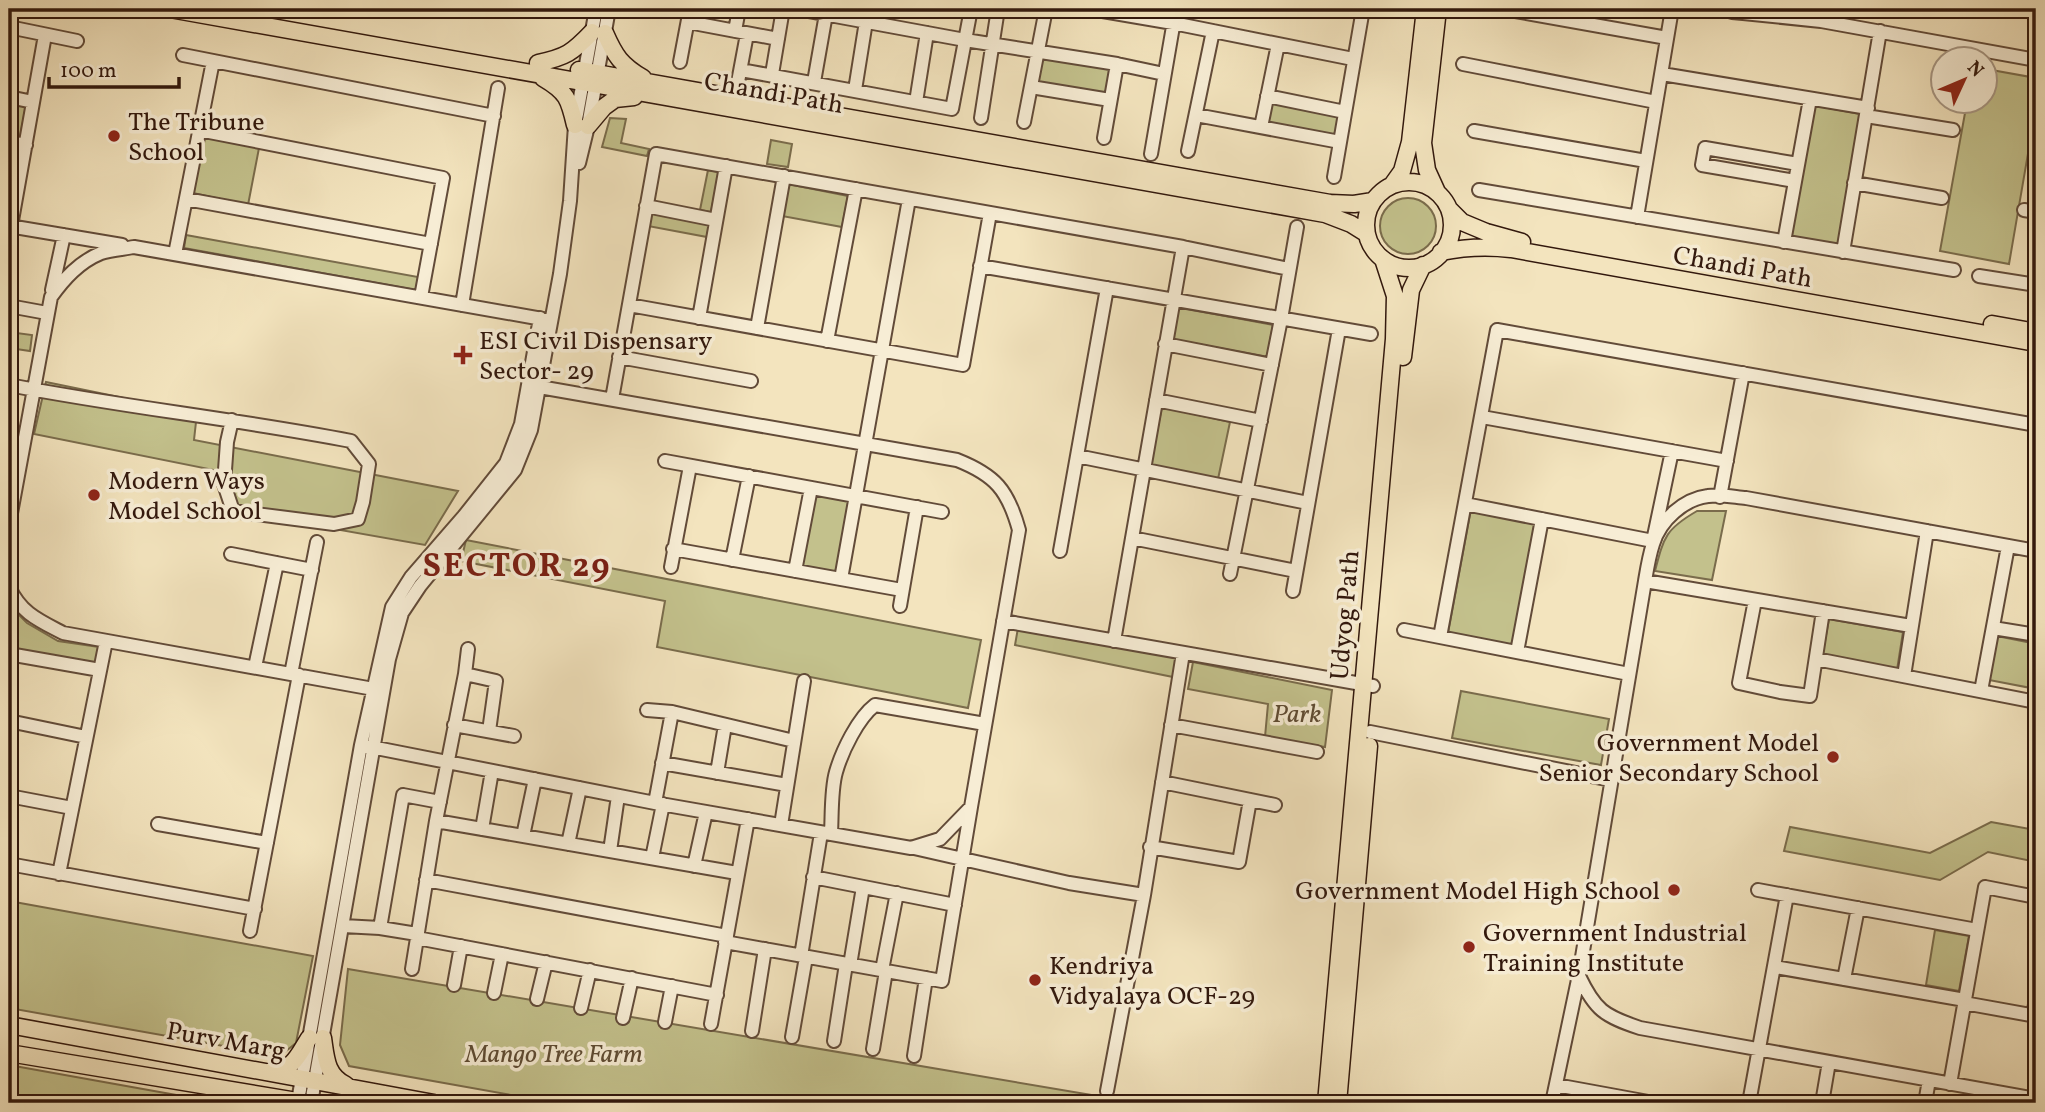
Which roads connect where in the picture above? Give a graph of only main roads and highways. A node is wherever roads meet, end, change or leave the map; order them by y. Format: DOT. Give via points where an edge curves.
graph roads {
  1 [pos="170,9"];
  2 [pos="229,9"];
  3 [pos="1425,9"];
  4 [pos="1438,9"];
  5 [pos="536,68"];
  6 [pos="650,89"];
  7 [pos="1392,185"];
  8 [pos="1437,192"];
  9 [pos="1373,201"];
  10 [pos="1449,209"];
  11 [pos="1367,234"];
  12 [pos="1441,253"];
  13 [pos="1384,259"];
  14 [pos="1423,265"];
  15 [pos="2036,332"];
  16 [pos="2036,344"];
  17 [pos="1368,685"];
  18 [pos="9,1025"];
  19 [pos="9,1053"];
  20 [pos="267,1073"];
  21 [pos="352,1088"];
  22 [pos="306,1103"];
  23 [pos="435,1103"];
  24 [pos="1326,1103"];
  25 [pos="1338,1103"];
  1 -- 5 [label="main road, Chandi Path"];
  2 -- 5 [label="main road, Chandi Path"];
  3 -- 7 [label="main road" via="1410,142 1402,171"];
  4 -- 8 [label="main road" via="1423,143 1427,170"];
  5 -- 6 [label="main road, Chandi Path"];
  5 -- 6 [label="main road" via="562,58 598,33"];
  5 -- 6 [label="main road" via="569,100 582,125 614,99"];
  6 -- 9 [label="main road, Chandi Path" via="735,98 1330,203"];
  6 -- 11 [label="main road, Chandi Path" via="1325,214"];
  7 -- 8 [label="main road" via="1409,182"];
  7 -- 9 [label="main road"];
  8 -- 10 [label="main road"];
  9 -- 11 [label="main road"];
  10 -- 12 [label="main road" via="1450,238"];
  10 -- 15 [label="main road, Chandi Path" via="1462,222 1514,240"];
  11 -- 13 [label="main road"];
  12 -- 14 [label="main road"];
  12 -- 16 [label="main road, Chandi Path" via="1476,247 1511,249"];
  13 -- 14 [label="main road" via="1396,266"];
  13 -- 17 [label="main road, Udyog Path" via="1395,296 1394,339"];
  14 -- 17 [label="main road, Udyog Path" via="1412,289 1403,350"];
  17 -- 24 [label="main road, Udyog Path"];
  17 -- 25 [label="main road, Udyog Path" via="1370,732"];
  18 -- 20 [label="main road, Purv Marg"];
  19 -- 22 [label="main road, Purv Marg"];
  20 -- 21 [label="main road, Purv Marg"];
  20 -- 21 [label="main road" via="295,1062 316,1038 332,1076"];
  21 -- 23 [label="main road, Purv Marg"];
}
